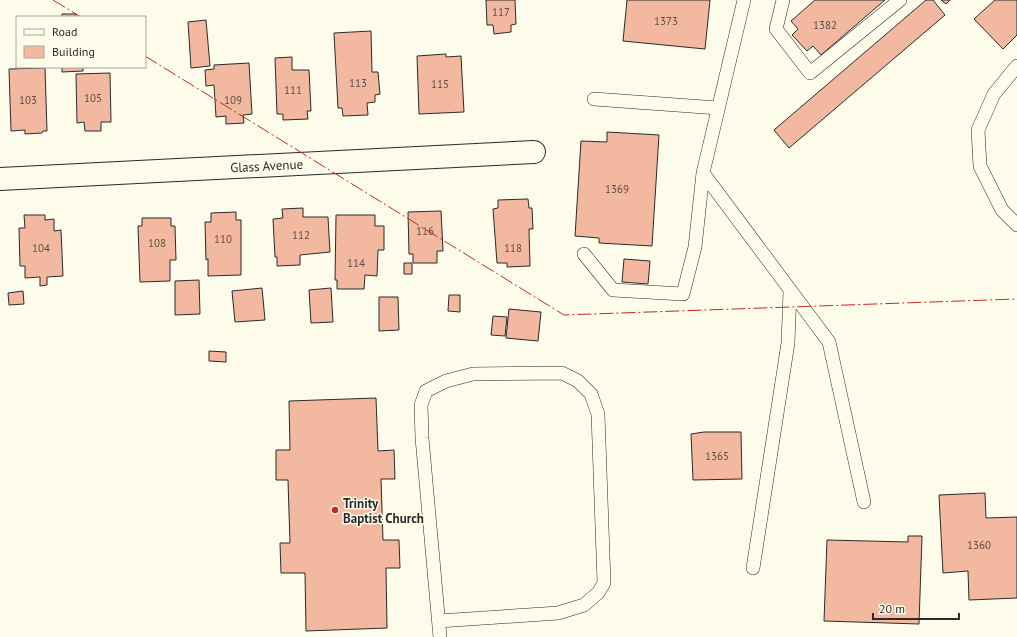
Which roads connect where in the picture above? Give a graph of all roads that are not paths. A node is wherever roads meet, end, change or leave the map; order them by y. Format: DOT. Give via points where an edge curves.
graph roads {
  1 [pos="744,0"];
  2 [pos="783,0"];
  3 [pos="900,0"];
  4 [pos="1017,66"];
  5 [pos="594,99"];
  6 [pos="718,108"];
  7 [pos="534,152"];
  8 [pos="703,173"];
  9 [pos="0,179"];
  10 [pos="1017,225"];
  11 [pos="584,254"];
  12 [pos="790,291"];
  13 [pos="864,502"];
  14 [pos="753,568"];
  15 [pos="439,621"];
  16 [pos="440,637"];
  1 -- 6 [label="lane"];
  2 -- 3 [label="lane" via="776,29 810,73"];
  4 -- 10 [label="lane" via="994,94 978,130 980,166 1002,210"];
  5 -- 6 [label="lane"];
  6 -- 8 [label="lane"];
  7 -- 9 [label="street, Glass Avenue"];
  8 -- 11 [label="lane" via="695,247 683,294 613,290"];
  8 -- 12 [label="lane"];
  12 -- 13 [label="lane" via="829,342"];
  12 -- 14 [label="lane" via="788,343"];
  15 -- 15 [label="lane" via="558,613 584,605 598,593 604,583 598,414 591,394 578,381 562,373 472,374 446,380 426,391 421,405 422,438"];
  15 -- 16 [label="lane"];
}
